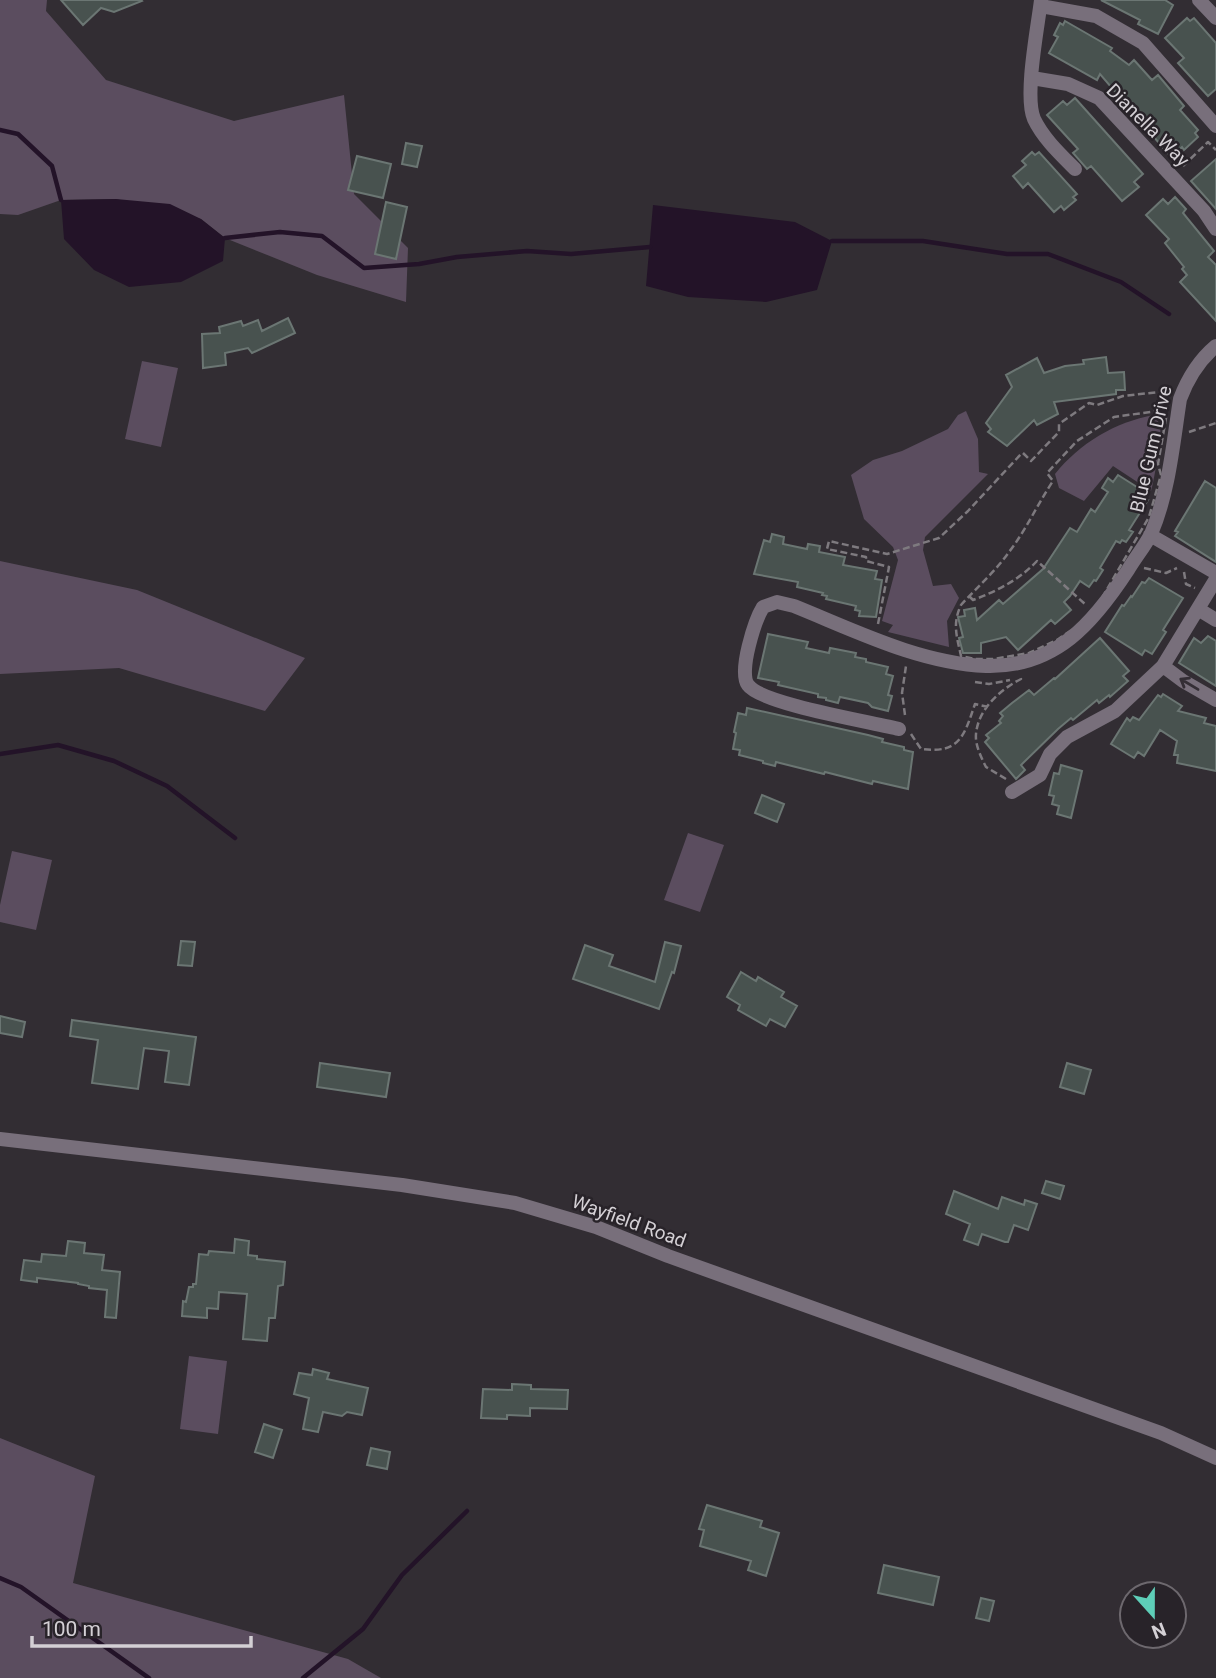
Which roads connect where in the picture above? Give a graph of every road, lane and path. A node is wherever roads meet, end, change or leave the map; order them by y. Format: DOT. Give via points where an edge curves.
graph roads {
  1 [pos="1199,0"];
  2 [pos="1041,3"];
  3 [pos="1216,18"];
  4 [pos="1032,78"];
  5 [pos="1216,126"];
  6 [pos="1216,150"];
  7 [pos="1181,168"];
  8 [pos="1075,169"];
  9 [pos="1216,229"];
  10 [pos="1216,346"];
  11 [pos="1172,391"];
  12 [pos="1216,423"];
  13 [pos="1185,433"];
  14 [pos="1150,535"];
  15 [pos="1144,564"];
  16 [pos="1216,573"];
  17 [pos="1216,579"];
  18 [pos="1200,590"];
  19 [pos="969,596"];
  20 [pos="1198,609"];
  21 [pos="1093,610"];
  22 [pos="1216,620"];
  23 [pos="877,631"];
  24 [pos="906,664"];
  25 [pos="1163,666"];
  26 [pos="975,682"];
  27 [pos="1216,700"];
  28 [pos="988,707"];
  29 [pos="899,729"];
  30 [pos="1012,787"];
  31 [pos="0,1139"];
  32 [pos="1216,1458"];
  1 -- 3 [label="street"];
  2 -- 4 [label="street"];
  2 -- 5 [label="street" via="1096,16 1143,43"];
  4 -- 8 [label="street" via="1033,117"];
  4 -- 9 [label="street, Dianella Way" via="1068,84 1099,98"];
  6 -- 7 [label="path" via="1208,142"];
  10 -- 14 [label="street, Blue Gum Drive" via="1184,387 1166,485"];
  11 -- 23 [label="path" via="1089,403 1059,424 1059,432 1031,461 1022,453 939,538 887,554 829,541 827,548 889,567"];
  12 -- 13 [label="path"];
  14 -- 16 [label="street"];
  14 -- 29 [label="street, Blue Gum Drive" via="1104,607 1084,628 1062,645 1020,662 958,663 902,650 778,602 763,607 756,618 744,674 748,686 782,702"];
  15 -- 18 [label="path" via="1144,569 1166,573 1181,567 1186,584"];
  17 -- 20 [label="street"];
  19 -- 21 [label="path" via="973,600 998,590 1037,561"];
  19 -- 21 [label="path" via="954,624 961,656 975,659 1029,653 1057,640"];
  19 -- 21 [label="path" via="1011,551 1053,481 1047,473 1077,441 1118,415 1157,411 1166,418 1158,464 1161,475 1149,517"];
  20 -- 22 [label="street"];
  20 -- 25 [label="street"];
  24 -- 28 [label="path" via="904,712 921,749 943,749 957,743 975,704"];
  27 -- 25 [label="street, one-way"];
  25 -- 30 [label="street" via="1115,711 1067,737 1050,754 1040,775"];
  26 -- 28 [label="path" via="1000,683 1019,675 1021,679 994,696"];
  28 -- 30 [label="path" via="976,736 979,753 990,771"];
  31 -- 32 [label="street, Wayfield Road" via="402,1185 515,1203 596,1227 1161,1433"];
}
